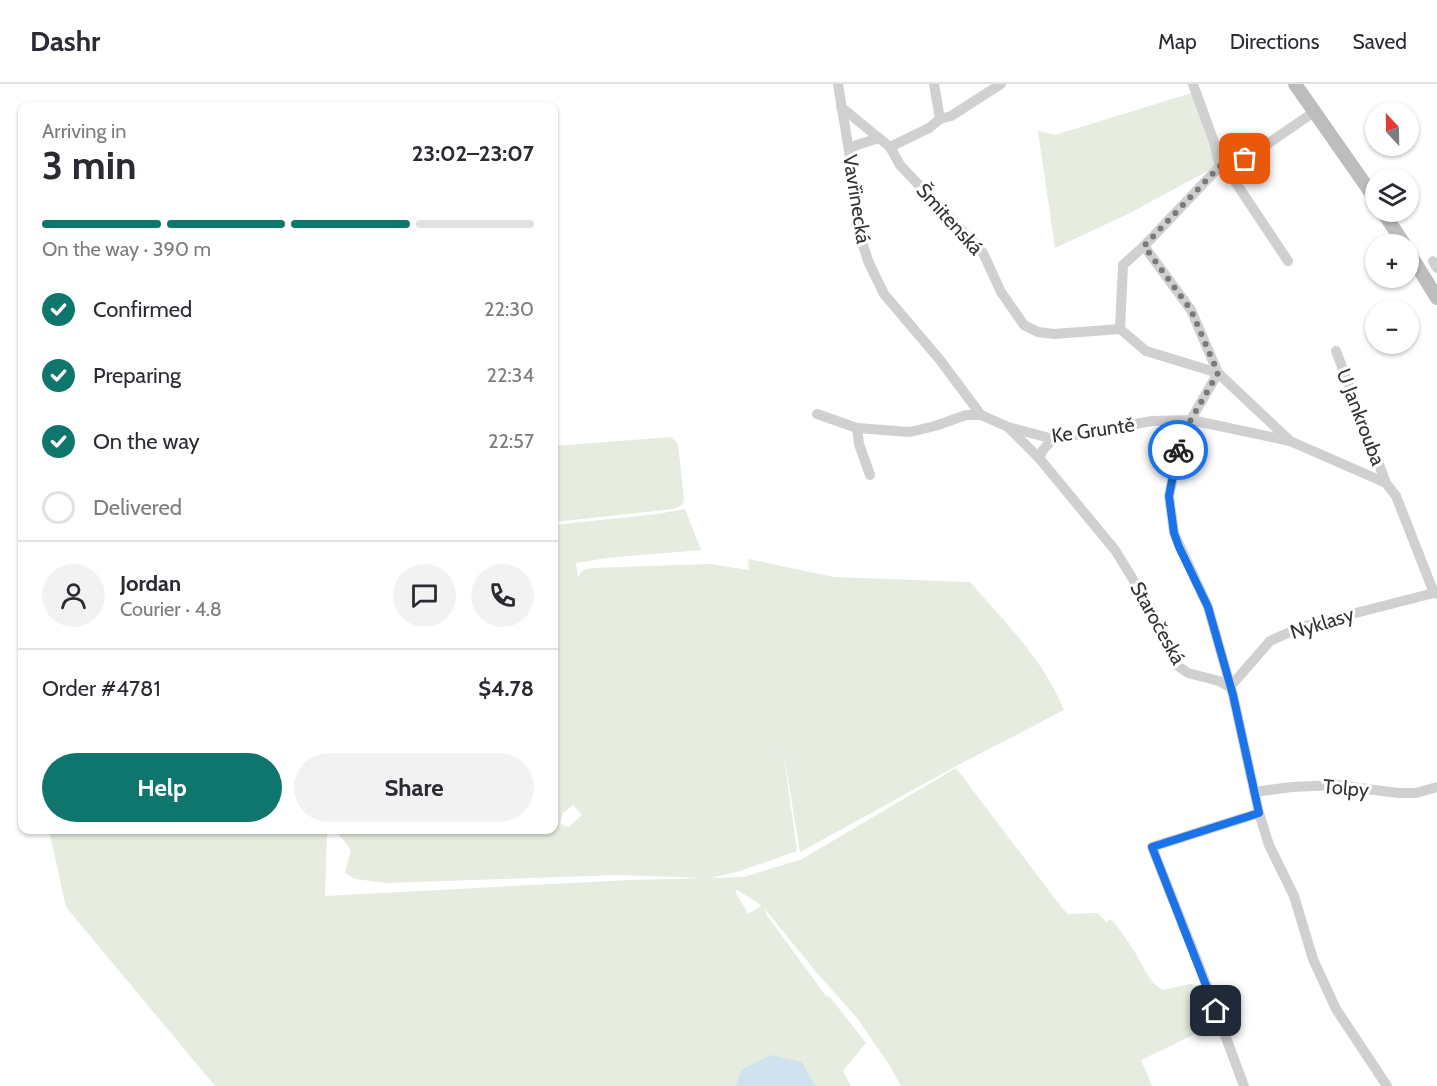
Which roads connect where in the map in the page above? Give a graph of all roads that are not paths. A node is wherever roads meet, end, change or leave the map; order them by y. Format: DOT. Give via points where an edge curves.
graph roads {
  1 [pos="934,84"];
  2 [pos="1001,84"];
  3 [pos="1193,84"];
  4 [pos="1295,84"];
  5 [pos="835,86"];
  6 [pos="841,107"];
  7 [pos="1314,112"];
  8 [pos="940,119"];
  9 [pos="879,138"];
  10 [pos="890,147"];
  11 [pos="849,151"];
  12 [pos="1224,169"];
  13 [pos="1365,184"];
  14 [pos="1144,246"];
  15 [pos="1288,261"];
  16 [pos="1419,269"];
  17 [pos="1437,298"];
  18 [pos="1120,329"];
  19 [pos="1336,351"];
  20 [pos="1218,373"];
  21 [pos="817,414"];
  22 [pos="981,415"];
  23 [pos="1191,420"];
  24 [pos="1008,427"];
  25 [pos="857,428"];
  26 [pos="1053,439"];
  27 [pos="1290,441"];
  28 [pos="1039,458"];
  29 [pos="870,475"];
  30 [pos="1386,483"];
  31 [pos="1436,593"];
  32 [pos="1230,687"];
  33 [pos="1437,787"];
  34 [pos="1254,792"];
  35 [pos="1259,813"];
  36 [pos="1244,1086"];
  37 [pos="1387,1086"];
  1 -- 8 [label="street"];
  2 -- 8 [label="street"];
  3 -- 12 [label="street"];
  4 -- 7 [label="street"];
  5 -- 6 [label="street, Vavřinecká"];
  6 -- 9 [label="street, Šmitenská"];
  6 -- 11 [label="street, Vavřinecká"];
  7 -- 12 [label="street"];
  7 -- 13 [label="street"];
  8 -- 10 [label="street"];
  9 -- 10 [label="street, Šmitenská"];
  9 -- 11 [label="street"];
  10 -- 18 [label="street, Šmitenská" via="900,165 983,253 1001,292 1024,325 1054,334"];
  11 -- 22 [label="street, Vavřinecká" via="857,225 884,294"];
  12 -- 14 [label="street"];
  12 -- 15 [label="street"];
  14 -- 18 [label="street" via="1123,265"];
  14 -- 20 [label="street" via="1191,310"];
  16 -- 17 [label="street"];
  18 -- 20 [label="street" via="1146,351"];
  19 -- 30 [label="street, U Jankrouba"];
  20 -- 23 [label="street"];
  20 -- 27 [label="street, Ke Gruntě"];
  21 -- 25 [label="street"];
  22 -- 24 [label="street, Ke Gruntě"];
  22 -- 25 [label="street" via="966,415 910,432"];
  23 -- 26 [label="street, Ke Gruntě" via="1152,421"];
  23 -- 27 [label="street, Ke Gruntě"];
  23 -- 32 [label="street" via="1182,435 1175,462 1169,496 1172,521 1179,547 1208,607"];
  24 -- 26 [label="street, Ke Gruntě"];
  24 -- 28 [label="street, Staročeská"];
  25 -- 29 [label="street"];
  26 -- 28 [label="street"];
  27 -- 30 [label="street, Ke Gruntě"];
  28 -- 32 [label="street, Staročeská" via="1122,559 1178,666"];
  30 -- 31 [label="street" via="1396,496"];
  31 -- 32 [label="street, Nyklasy" via="1300,627 1270,640"];
  32 -- 34 [label="street"];
  33 -- 34 [label="street, Tolpy" via="1407,793 1338,785"];
  34 -- 35 [label="street"];
  35 -- 36 [label="street" via="1152,847"];
  35 -- 37 [label="street" via="1328,993"];
}
